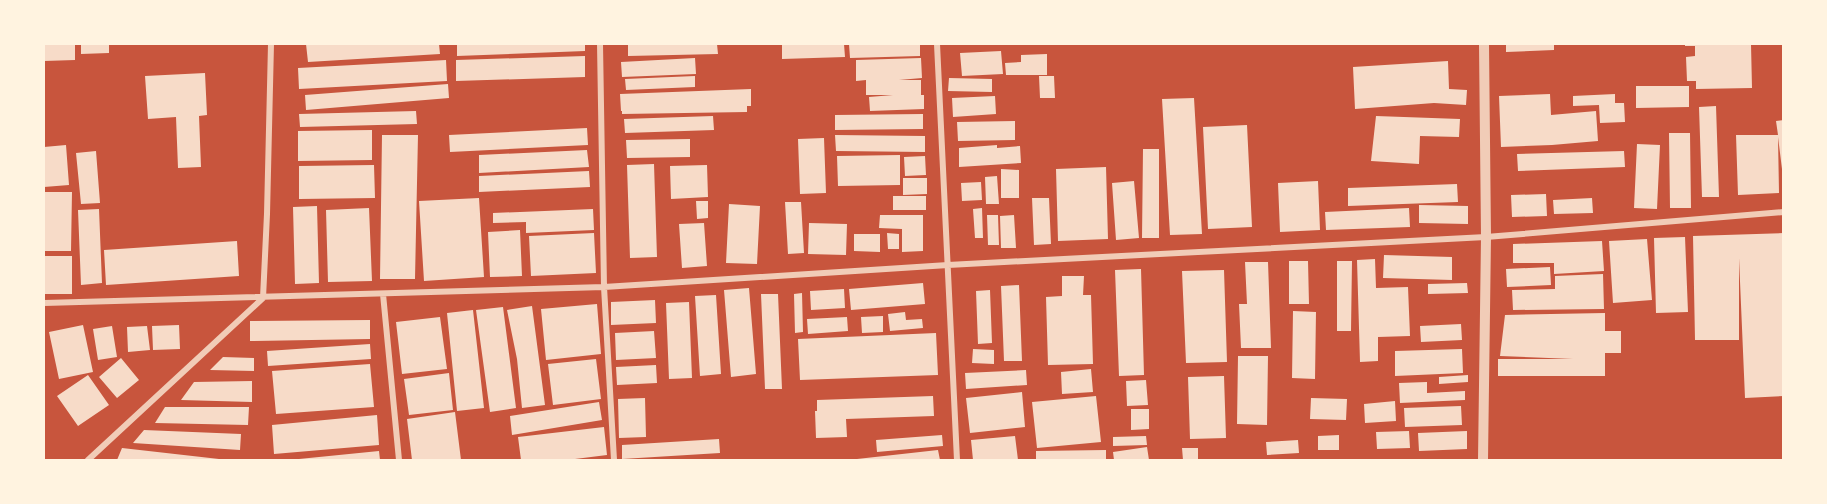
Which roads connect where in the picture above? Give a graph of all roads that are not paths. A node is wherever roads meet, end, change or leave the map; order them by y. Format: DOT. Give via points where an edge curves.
graph roads {
  1 [pos="271,44"];
  2 [pos="600,44"];
  3 [pos="937,44"];
  4 [pos="1484,44"];
  5 [pos="1784,212"];
  6 [pos="1486,237"];
  7 [pos="948,265"];
  8 [pos="604,287"];
  9 [pos="383,294"];
  10 [pos="263,298"];
  11 [pos="44,303"];
  12 [pos="88,460"];
  13 [pos="399,460"];
  14 [pos="614,460"];
  15 [pos="957,460"];
  16 [pos="1483,460"];
  1 -- 10 [label="street"];
  2 -- 8 [label="street"];
  3 -- 7 [label="street"];
  4 -- 6 [label="street"];
  5 -- 6 [label="street"];
  6 -- 7 [label="street"];
  6 -- 16 [label="street"];
  7 -- 8 [label="street"];
  7 -- 15 [label="street"];
  8 -- 9 [label="street"];
  8 -- 14 [label="street"];
  9 -- 10 [label="street"];
  9 -- 13 [label="street"];
  10 -- 11 [label="street"];
  10 -- 12 [label="street"];
}
